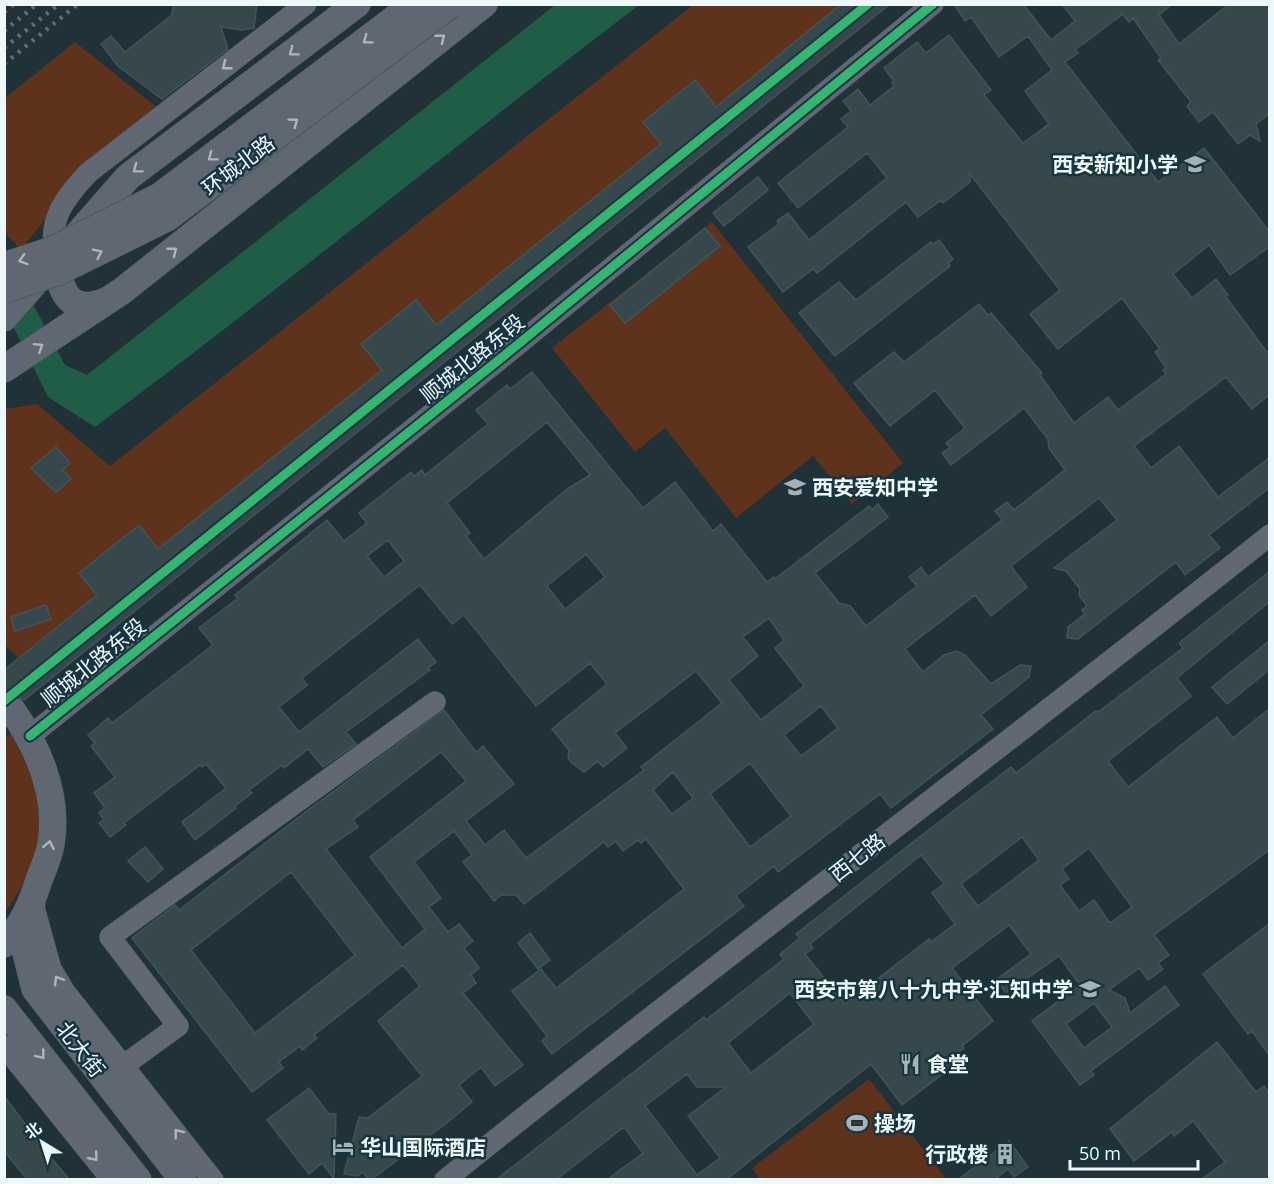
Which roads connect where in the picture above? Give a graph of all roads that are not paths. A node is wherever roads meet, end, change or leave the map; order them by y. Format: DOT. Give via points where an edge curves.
graph roads {
  1 [pos="306,4"];
  2 [pos="357,4"];
  3 [pos="414,4"];
  4 [pos="451,4"];
  5 [pos="484,4"];
  6 [pos="933,4"];
  7 [pos="56,260"];
  8 [pos="4,266"];
  9 [pos="4,290"];
  10 [pos="110,300"];
  11 [pos="4,318"];
  12 [pos="4,369"];
  13 [pos="1269,535"];
  14 [pos="435,702"];
  15 [pos="12,710"];
  16 [pos="30,736"];
  17 [pos="32,901"];
  18 [pos="4,944"];
  19 [pos="4,1009"];
  20 [pos="4,1046"];
  21 [pos="115,1071"];
  22 [pos="112,1179"];
  23 [pos="138,1179"];
  24 [pos="183,1179"];
  25 [pos="213,1179"];
  26 [pos="445,1179"];
  1 -- 7 [label="street, one-way" via="88,173 71,191 52,227"];
  2 -- 7 [label="main road, one-way" via="128,177"];
  3 -- 8 [label="main road, 环城北路, one-way, bridge" via="160,196 52,250"];
  9 -- 4 [label="main road, 环城北路, one-way, bridge" via="58,272 167,218"];
  10 -- 5 [label="main road, one-way"];
  6 -- 16 [label="street, 顺城北路东段" via="505,356"];
  7 -- 10 [label="main road" via="61,288 72,302 83,306"];
  7 -- 11 [label="main road, bridge"];
  12 -- 10 [label="main road, one-way"];
  13 -- 26 [label="street, 西七路"];
  14 -- 21 [label="street" via="110,937 178,1026"];
  15 -- 16 [label="main road, 北大街"];
  17 -- 16 [label="main road, 北大街, one-way" via="51,844 51,804 44,765"];
  17 -- 18 [label="main road, 北大街"];
  21 -- 17 [label="main road, 北大街, one-way" via="35,989 26,953"];
  19 -- 23 [label="main road, 北大街, one-way"];
  20 -- 22 [label="street, one-way"];
  21 -- 24 [label="main road, 北大街"];
  25 -- 21 [label="street, one-way"];
}
